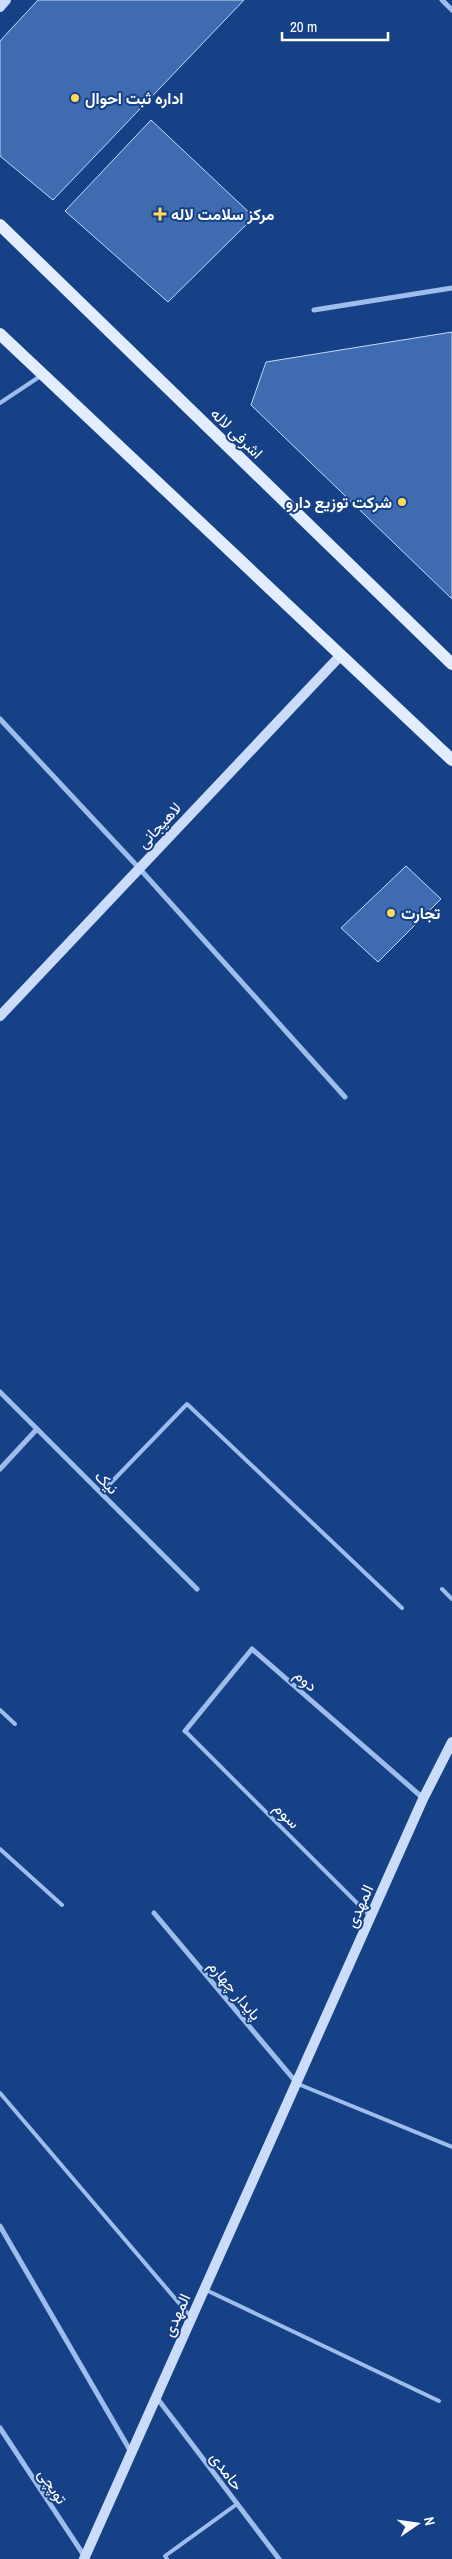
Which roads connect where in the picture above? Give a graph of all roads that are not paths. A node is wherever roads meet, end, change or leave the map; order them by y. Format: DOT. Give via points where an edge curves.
graph roads {
  1 [pos="6,0"];
  2 [pos="442,0"];
  3 [pos="0,7"];
  4 [pos="452,10"];
  5 [pos="0,225"];
  6 [pos="452,288"];
  7 [pos="314,310"];
  8 [pos="0,334"];
  9 [pos="43,374"];
  10 [pos="0,403"];
  11 [pos="340,655"];
  12 [pos="452,664"];
  13 [pos="0,719"];
  14 [pos="452,760"];
  15 [pos="139,868"];
  16 [pos="0,1016"];
  17 [pos="345,1097"];
  18 [pos="0,1392"];
  19 [pos="37,1429"];
  20 [pos="0,1469"];
  21 [pos="101,1493"];
  22 [pos="197,1589"];
  23 [pos="442,1589"];
  24 [pos="452,1599"];
  25 [pos="402,1608"];
  26 [pos="0,1710"];
  27 [pos="15,1724"];
  28 [pos="185,1731"];
  29 [pos="452,1742"];
  30 [pos="423,1799"];
  31 [pos="0,1849"];
  32 [pos="62,1905"];
  33 [pos="154,1913"];
  34 [pos="371,1916"];
  35 [pos="296,2083"];
  36 [pos="0,2093"];
  37 [pos="452,2147"];
  38 [pos="0,2226"];
  39 [pos="204,2289"];
  40 [pos="191,2318"];
  41 [pos="156,2397"];
  42 [pos="439,2401"];
  43 [pos="0,2428"];
  44 [pos="131,2452"];
  45 [pos="237,2504"];
  46 [pos="84,2558"];
  47 [pos="167,2559"];
  48 [pos="279,2559"];
  1 -- 3 [label="street"];
  2 -- 4 [label="street"];
  5 -- 12 [label="main road, اشرفی لاله"];
  6 -- 7 [label="street"];
  8 -- 9 [label="main road"];
  9 -- 10 [label="lane"];
  9 -- 11 [label="main road"];
  11 -- 14 [label="main road"];
  11 -- 15 [label="street, لاهیجانی"];
  13 -- 15 [label="street"];
  15 -- 16 [label="street, لاهیجانی"];
  15 -- 17 [label="street"];
  18 -- 19 [label="street, نیک"];
  19 -- 20 [label="street"];
  19 -- 21 [label="street, نیک"];
  21 -- 22 [label="street, نیک"];
  21 -- 25 [label="lane" via="187,1404"];
  23 -- 24 [label="lane"];
  26 -- 27 [label="lane"];
  28 -- 30 [label="street, دوم" via="252,1649"];
  28 -- 34 [label="lane, سوم"];
  29 -- 30 [label="street, المهدی"];
  30 -- 34 [label="street, المهدی"];
  31 -- 32 [label="lane"];
  33 -- 35 [label="street, پایدار چهارم"];
  34 -- 35 [label="street, المهدی"];
  35 -- 37 [label="lane"];
  35 -- 39 [label="street, المهدی"];
  36 -- 40 [label="lane"];
  38 -- 44 [label="street"];
  39 -- 40 [label="street, المهدی"];
  39 -- 42 [label="lane"];
  40 -- 41 [label="street, المهدی"];
  41 -- 44 [label="street, المهدی"];
  41 -- 45 [label="street, حامدی"];
  43 -- 46 [label="street, توپچی"];
  44 -- 46 [label="street, المهدی"];
  45 -- 47 [label="lane" via="165,2556"];
  45 -- 48 [label="street, حامدی"];
}
